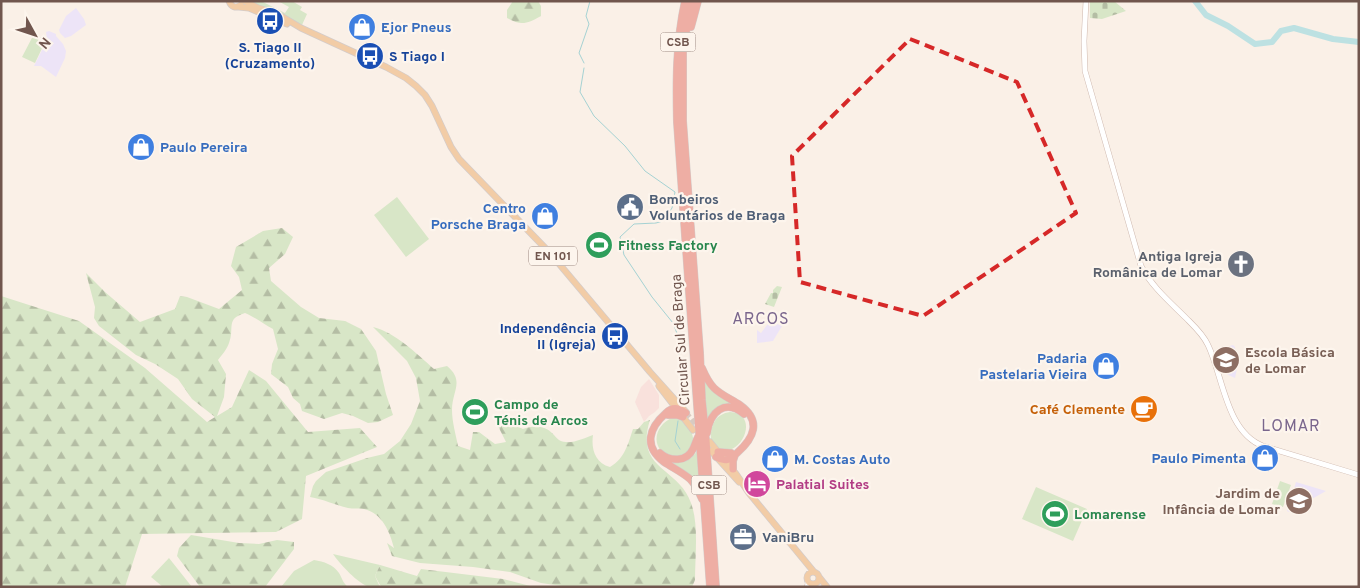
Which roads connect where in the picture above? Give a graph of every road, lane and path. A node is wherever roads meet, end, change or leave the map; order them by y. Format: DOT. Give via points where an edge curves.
graph roads {
  1 [pos="229,1"];
  2 [pos="685,1"];
  3 [pos="690,1"];
  4 [pos="698,1"];
  5 [pos="1086,1"];
  6 [pos="242,3"];
  7 [pos="679,84"];
  8 [pos="696,353"];
  9 [pos="700,363"];
  10 [pos="650,372"];
  11 [pos="669,399"];
  12 [pos="676,404"];
  13 [pos="668,414"];
  14 [pos="685,415"];
  15 [pos="696,432"];
  16 [pos="708,441"];
  17 [pos="715,453"];
  18 [pos="733,454"];
  19 [pos="725,464"];
  20 [pos="732,469"];
  21 [pos="1359,474"];
  22 [pos="749,492"];
  23 [pos="704,506"];
  24 [pos="812,581"];
  25 [pos="827,586"];
  26 [pos="710,587"];
  27 [pos="716,587"];
  1 -- 6 [label="main road, EN 101" via="232,6"];
  2 -- 7 [label="highway, Circular Sul de Braga / CSB" via="677,54"];
  3 -- 7 [label="highway, Circular Sul de Braga / CSB"];
  4 -- 7 [label="highway" via="686,50 684,78"];
  5 -- 21 [label="main road" via="1084,49 1087,82 1147,277 1207,343 1230,410 1247,437 1263,446"];
  6 -- 10 [label="main road, EN 101" via="276,14 386,66 416,86 432,106 459,160 550,253"];
  7 -- 8 [label="highway, Circular Sul de Braga / CSB" via="677,130"];
  8 -- 9 [label="highway, Circular Sul de Braga / CSB"];
  8 -- 15 [label="highway, Circular Sul de Braga / CSB"];
  9 -- 16 [label="highway, Circular Sul de Braga / CSB"];
  9 -- 18 [label="highway" via="712,386 745,410 752,420 752,436"];
  10 -- 11 [label="main road, EN 101"];
  10 -- 12 [label="main road, EN 101"];
  11 -- 12 [label="main road, EN 101"];
  11 -- 13 [label="highway"];
  12 -- 13 [label="highway"];
  12 -- 14 [label="highway"];
  13 -- 14 [label="highway"];
  13 -- 15 [label="highway" via="654,436 656,447 664,456 674,460 686,457 693,450"];
  13 -- 23 [label="highway" via="652,429 652,446 658,457 693,482"];
  14 -- 15 [label="main road"];
  15 -- 23 [label="highway, Circular Sul de Braga / CSB"];
  16 -- 17 [label="main road"];
  16 -- 18 [label="highway" via="708,424 715,412 726,407 743,412 749,432"];
  16 -- 27 [label="highway, Circular Sul de Braga / CSB"];
  17 -- 18 [label="highway"];
  17 -- 19 [label="highway"];
  18 -- 19 [label="highway"];
  18 -- 20 [label="highway"];
  19 -- 20 [label="main road"];
  19 -- 22 [label="main road"];
  20 -- 22 [label="main road"];
  22 -- 24 [label="main road" via="806,562"];
  23 -- 26 [label="highway, Circular Sul de Braga / CSB"];
  24 -- 25 [label="main road"];
}
